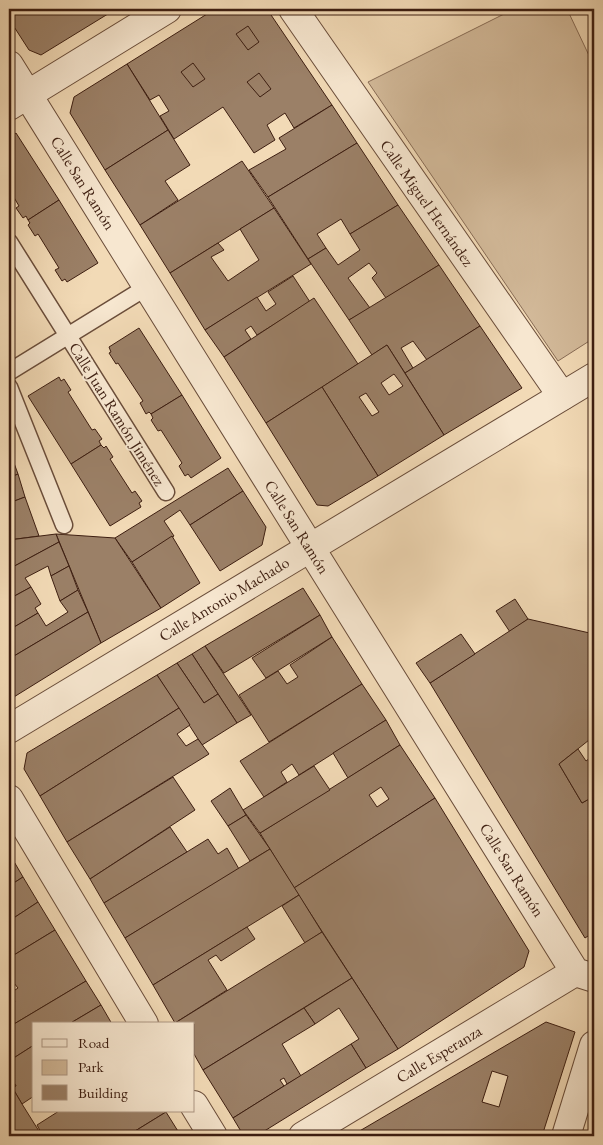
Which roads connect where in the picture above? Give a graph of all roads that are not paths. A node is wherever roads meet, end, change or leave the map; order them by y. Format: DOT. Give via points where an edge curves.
graph roads {
  1 [pos="167,9"];
  2 [pos="293,9"];
  3 [pos="9,65"];
  4 [pos="18,100"];
  5 [pos="9,242"];
  6 [pos="148,287"];
  7 [pos="68,337"];
  8 [pos="9,372"];
  9 [pos="594,377"];
  10 [pos="9,387"];
  11 [pos="562,396"];
  12 [pos="166,492"];
  13 [pos="64,525"];
  14 [pos="309,547"];
  15 [pos="9,729"];
  16 [pos="9,799"];
  17 [pos="585,975"];
  18 [pos="143,1022"];
  19 [pos="594,1045"];
  20 [pos="195,1107"];
  21 [pos="212,1136"];
  22 [pos="303,1136"];
  23 [pos="566,1136"];
  1 -- 4 [label="street"];
  2 -- 11 [label="street, Calle Miguel Hernández"];
  3 -- 4 [label="street, Calle San Ramón"];
  4 -- 6 [label="street, Calle San Ramón"];
  5 -- 7 [label="lane, Calle Juan Ramón Jiménez"];
  6 -- 7 [label="lane"];
  6 -- 14 [label="street, Calle San Ramón"];
  7 -- 8 [label="lane"];
  7 -- 12 [label="lane, Calle Juan Ramón Jiménez"];
  9 -- 11 [label="street, Calle Antonio Machado"];
  10 -- 13 [label="lane"];
  11 -- 14 [label="street, Calle Antonio Machado"];
  14 -- 15 [label="street, Calle Antonio Machado"];
  14 -- 17 [label="street, Calle San Ramón"];
  16 -- 18 [label="street"];
  17 -- 22 [label="street, Calle Esperanza"];
  19 -- 23 [label="street"];
  20 -- 21 [label="street"];
}
